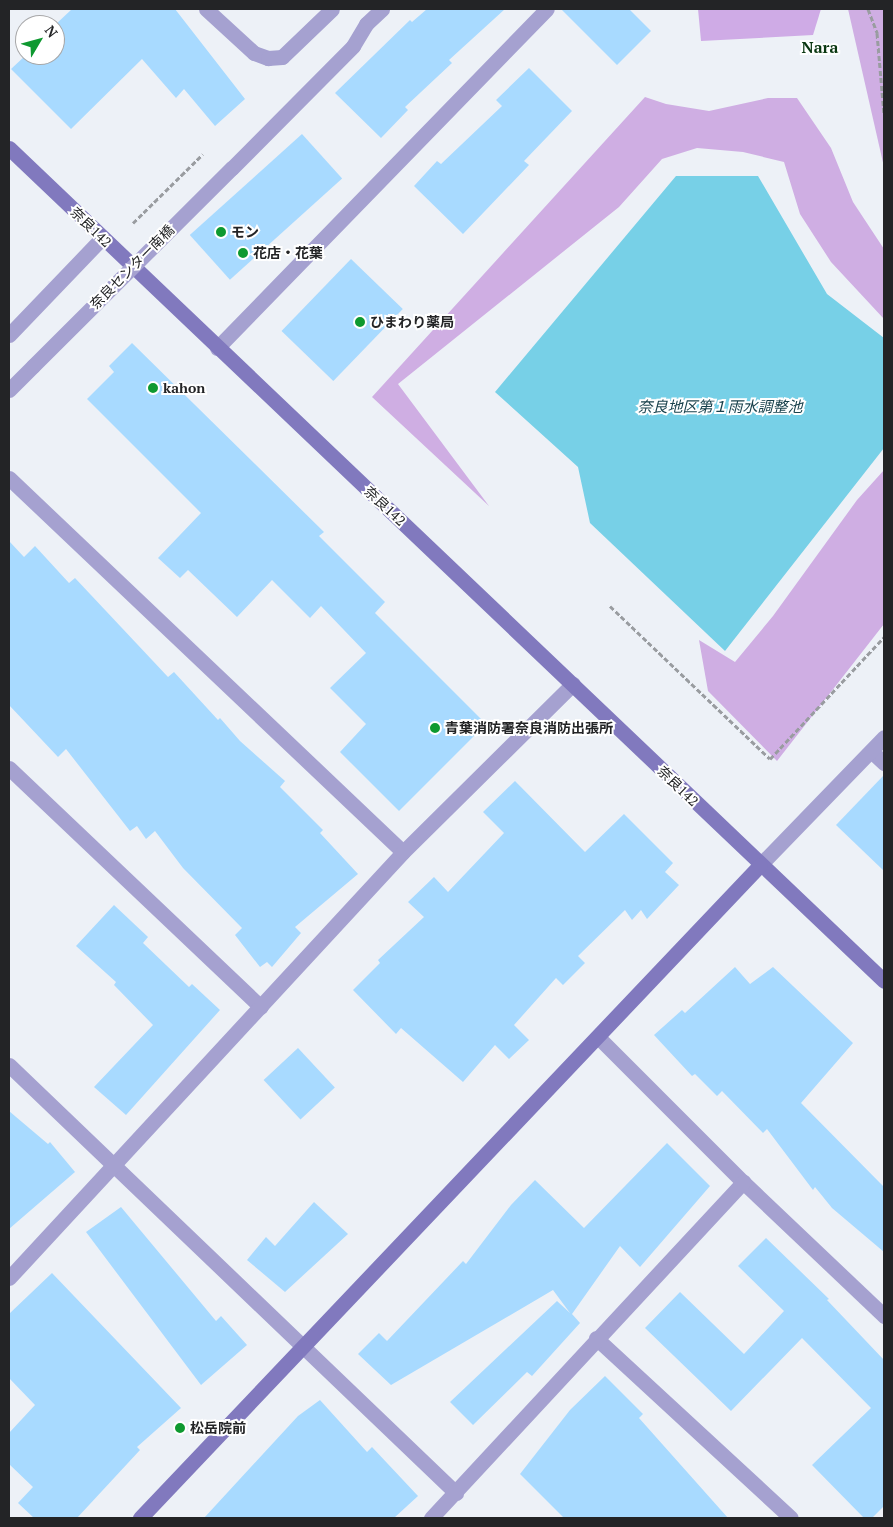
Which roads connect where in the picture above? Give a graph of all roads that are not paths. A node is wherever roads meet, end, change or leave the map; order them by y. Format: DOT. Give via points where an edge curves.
graph roads {
  1 [pos="206,9"];
  2 [pos="332,9"];
  3 [pos="382,9"];
  4 [pos="547,9"];
  5 [pos="9,148"];
  6 [pos="102,238"];
  7 [pos="9,335"];
  8 [pos="217,348"];
  9 [pos="9,390"];
  10 [pos="9,478"];
  11 [pos="573,684"];
  12 [pos="884,737"];
  13 [pos="871,751"];
  14 [pos="884,763"];
  15 [pos="9,768"];
  16 [pos="403,852"];
  17 [pos="760,865"];
  18 [pos="884,981"];
  19 [pos="261,1007"];
  20 [pos="598,1037"];
  21 [pos="9,1065"];
  22 [pos="115,1165"];
  23 [pos="742,1182"];
  24 [pos="9,1278"];
  25 [pos="884,1316"];
  26 [pos="596,1338"];
  27 [pos="303,1349"];
  28 [pos="456,1493"];
  29 [pos="140,1518"];
  30 [pos="431,1518"];
  31 [pos="791,1518"];
  1 -- 2 [label="street" via="254,53 268,58 282,57"];
  3 -- 9 [label="street, 奈良センター南橋, bridge" via="366,24 353,46"];
  4 -- 8 [label="street"];
  5 -- 6 [label="street, 奈良142"];
  6 -- 7 [label="street"];
  6 -- 8 [label="street, 奈良142"];
  8 -- 11 [label="street, 奈良142"];
  10 -- 16 [label="street"];
  11 -- 16 [label="street"];
  11 -- 17 [label="street, 奈良142"];
  12 -- 13 [label="street"];
  13 -- 14 [label="street"];
  13 -- 17 [label="street"];
  15 -- 19 [label="street"];
  16 -- 19 [label="street"];
  17 -- 18 [label="street, 奈良142"];
  17 -- 20 [label="street"];
  19 -- 22 [label="street"];
  20 -- 23 [label="street"];
  20 -- 27 [label="street"];
  21 -- 22 [label="street"];
  22 -- 24 [label="street"];
  22 -- 27 [label="street"];
  23 -- 25 [label="street"];
  23 -- 26 [label="street"];
  26 -- 28 [label="street"];
  26 -- 31 [label="street"];
  27 -- 28 [label="street"];
  27 -- 29 [label="street"];
  28 -- 30 [label="street"];
}
